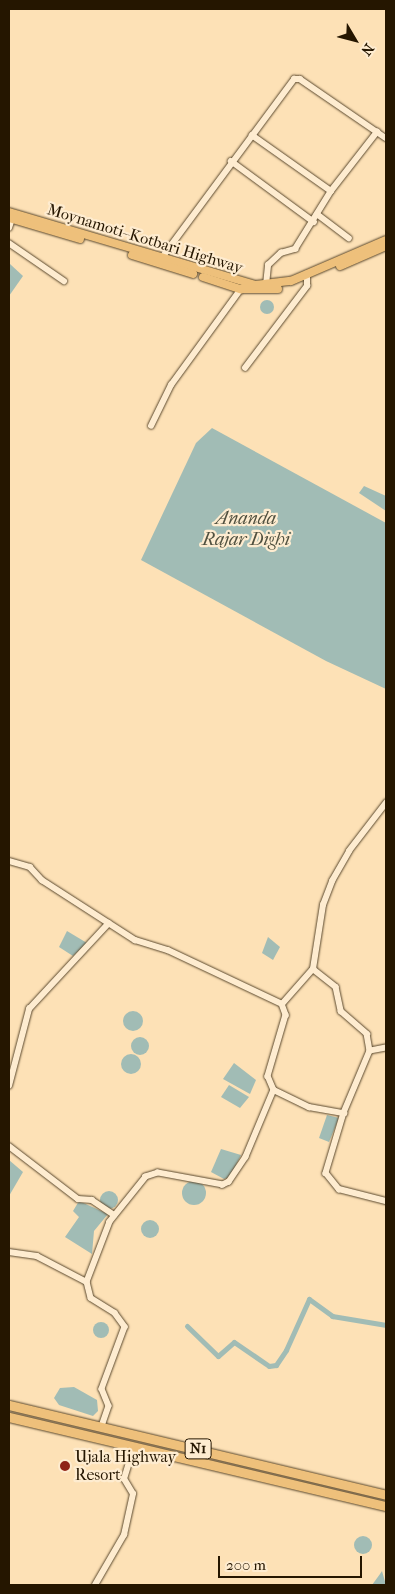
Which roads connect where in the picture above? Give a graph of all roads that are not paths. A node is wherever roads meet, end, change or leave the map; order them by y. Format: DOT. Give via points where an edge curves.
graph roads {
  1 [pos="377,132"];
  2 [pos="252,135"];
  3 [pos="386,138"];
  4 [pos="231,161"];
  5 [pos="331,191"];
  6 [pos="317,214"];
  7 [pos="10,217"];
  8 [pos="314,222"];
  9 [pos="9,228"];
  10 [pos="349,238"];
  11 [pos="386,240"];
  12 [pos="9,243"];
  13 [pos="386,246"];
  14 [pos="160,261"];
  15 [pos="307,276"];
  16 [pos="64,281"];
  17 [pos="266,285"];
  18 [pos="241,289"];
  19 [pos="245,368"];
  20 [pos="151,426"];
  21 [pos="386,803"];
  22 [pos="9,861"];
  23 [pos="109,923"];
  24 [pos="313,969"];
  25 [pos="282,1004"];
  26 [pos="386,1048"];
  27 [pos="370,1051"];
  28 [pos="9,1086"];
  29 [pos="274,1090"];
  30 [pos="344,1113"];
  31 [pos="9,1146"];
  32 [pos="386,1201"];
  33 [pos="114,1215"];
  34 [pos="9,1252"];
  35 [pos="87,1282"];
  36 [pos="9,1405"];
  37 [pos="9,1417"];
  38 [pos="102,1426"];
  39 [pos="134,1446"];
  40 [pos="386,1495"];
  41 [pos="386,1506"];
  42 [pos="95,1585"];
  1 -- 2 [label="street" via="297,78"];
  1 -- 3 [label="street"];
  1 -- 5 [label="street"];
  2 -- 4 [label="street"];
  2 -- 5 [label="street"];
  4 -- 8 [label="street"];
  4 -- 14 [label="street"];
  5 -- 6 [label="street"];
  6 -- 8 [label="street"];
  6 -- 10 [label="street"];
  7 -- 9 [label="street"];
  7 -- 14 [label="main road, Moynamoti–Kotbari Highway"];
  8 -- 17 [label="street" via="293,251 280,253 268,265"];
  11 -- 15 [label="main road, Moynamoti–Kotbari Highway"];
  12 -- 16 [label="street"];
  13 -- 15 [label="main road, Moynamoti–Kotbari Highway"];
  14 -- 17 [label="main road, Moynamoti–Kotbari Highway"];
  14 -- 18 [label="main road, Moynamoti–Kotbari Highway"];
  15 -- 17 [label="main road, Moynamoti–Kotbari Highway"];
  15 -- 18 [label="main road, Moynamoti–Kotbari Highway" via="277,290"];
  15 -- 19 [label="street"];
  18 -- 20 [label="street" via="172,385"];
  21 -- 24 [label="street" via="349,851 332,882"];
  22 -- 23 [label="street" via="30,867 42,880"];
  23 -- 25 [label="street" via="135,940"];
  23 -- 28 [label="street" via="29,1010"];
  24 -- 25 [label="street"];
  24 -- 27 [label="street" via="336,987 341,1011 367,1034"];
  25 -- 29 [label="street" via="286,1015 268,1076"];
  26 -- 27 [label="street"];
  27 -- 30 [label="street"];
  29 -- 30 [label="street" via="309,1107"];
  29 -- 33 [label="street" via="246,1157 229,1182 223,1185 158,1173 146,1177"];
  30 -- 32 [label="street" via="326,1173 328,1180 360,1198"];
  31 -- 33 [label="street" via="78,1199 92,1200"];
  33 -- 35 [label="street"];
  34 -- 35 [label="street" via="37,1256"];
  35 -- 38 [label="street" via="91,1298 115,1312 125,1327 102,1389 109,1406"];
  36 -- 38 [label="highway, N1"];
  37 -- 39 [label="highway, N1"];
  38 -- 40 [label="highway, N1"];
  39 -- 41 [label="highway, N1"];
  39 -- 42 [label="street" via="124,1479 132,1494 124,1535"];
}
